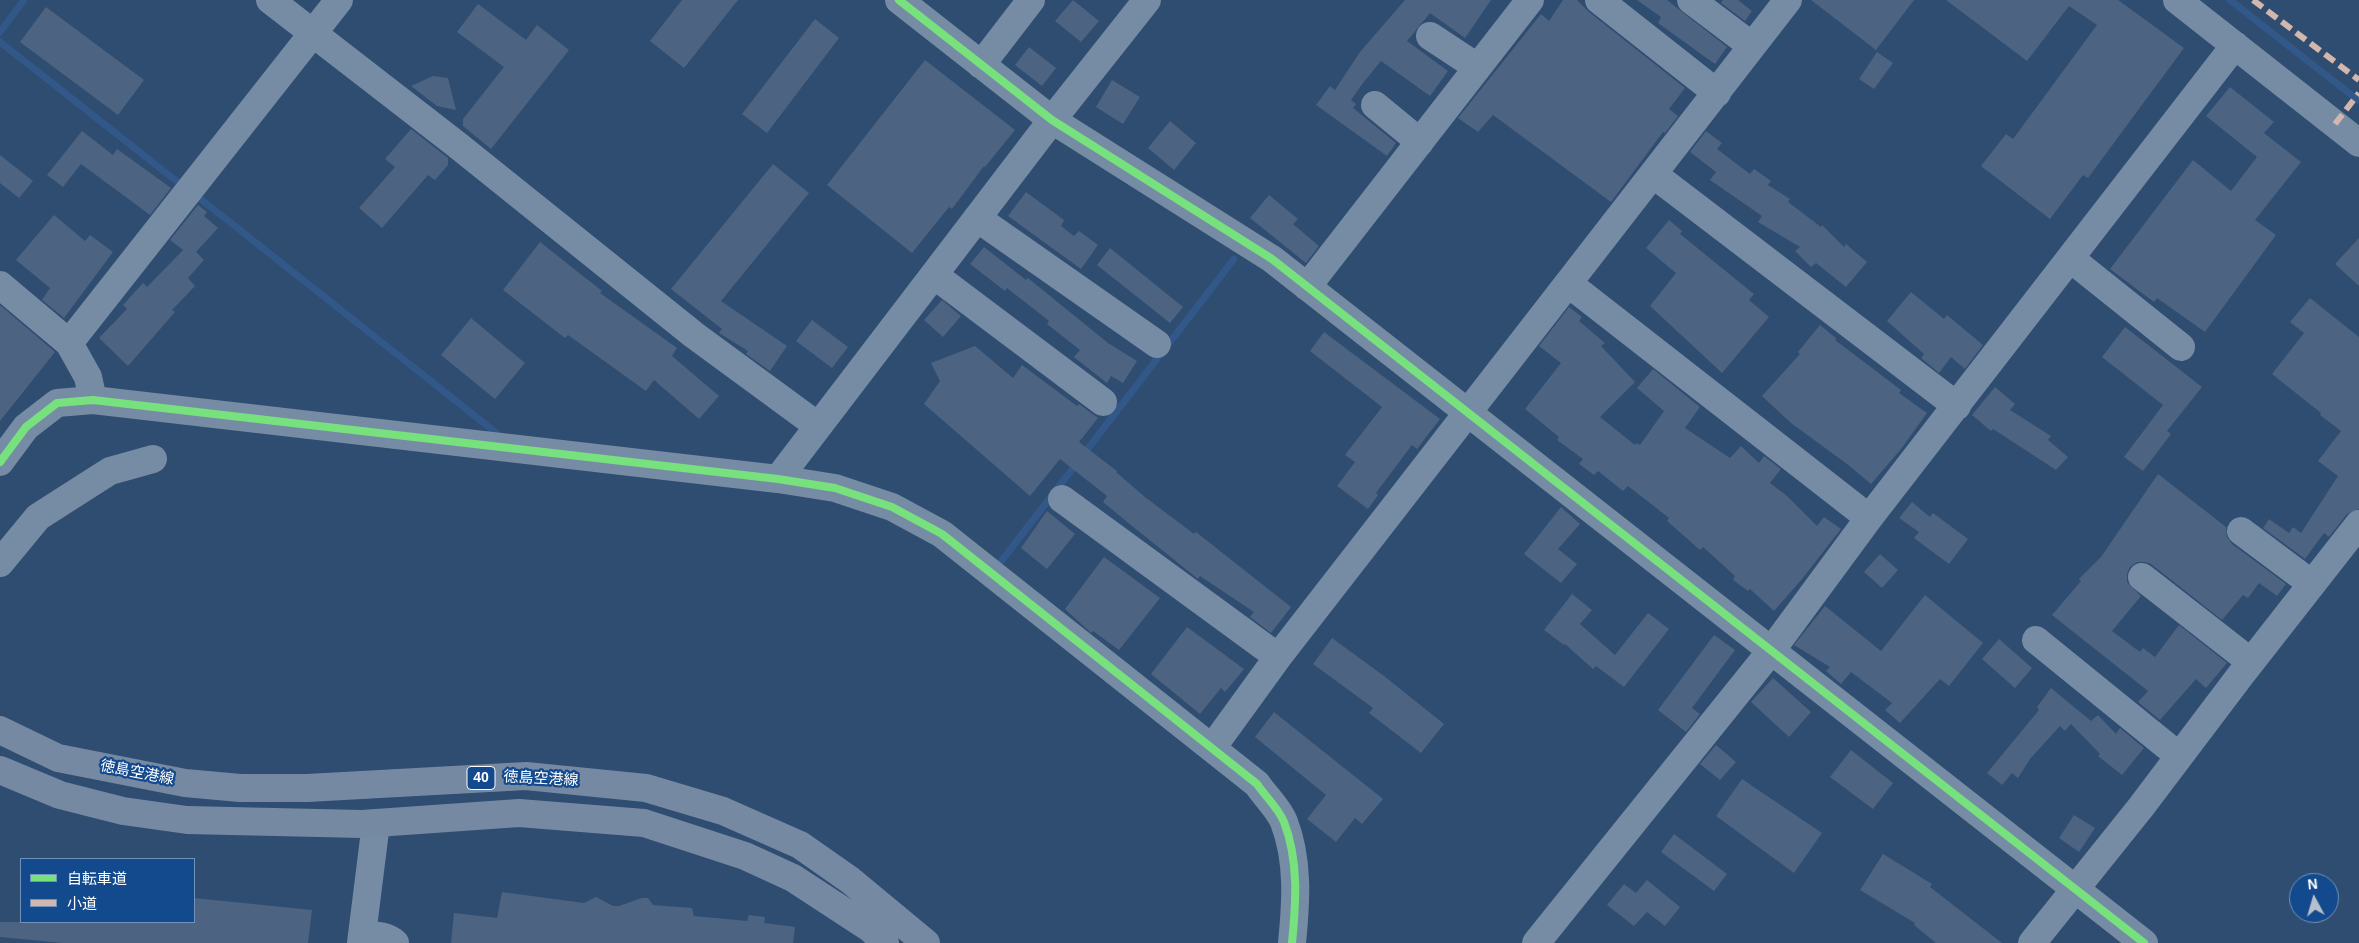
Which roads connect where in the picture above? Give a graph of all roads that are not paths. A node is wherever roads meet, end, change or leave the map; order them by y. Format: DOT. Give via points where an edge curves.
graph roads {
  1 [pos="270,0"];
  2 [pos="339,0"];
  3 [pos="899,0"];
  4 [pos="1031,0"];
  5 [pos="1147,0"];
  6 [pos="1530,0"];
  7 [pos="1598,0"];
  8 [pos="1690,0"];
  9 [pos="1788,0"];
  10 [pos="2177,0"];
  11 [pos="313,33"];
  12 [pos="1430,36"];
  13 [pos="2234,45"];
  14 [pos="1752,46"];
  15 [pos="981,65"];
  16 [pos="1477,68"];
  17 [pos="1716,93"];
  18 [pos="1375,104"];
  19 [pos="1052,120"];
  20 [pos="1420,142"];
  21 [pos="2359,144"];
  22 [pos="1653,174"];
  23 [pos="976,218"];
  24 [pos="2071,259"];
  25 [pos="934,275"];
  26 [pos="1569,284"];
  27 [pos="0,285"];
  28 [pos="1306,287"];
  29 [pos="69,343"];
  30 [pos="1157,344"];
  31 [pos="2181,347"];
  32 [pos="92,400"];
  33 [pos="1103,402"];
  34 [pos="1957,406"];
  35 [pos="1468,413"];
  36 [pos="818,426"];
  37 [pos="153,459"];
  38 [pos="0,462"];
  39 [pos="778,480"];
  40 [pos="1062,499"];
  41 [pos="1870,518"];
  42 [pos="2359,524"];
  43 [pos="2241,532"];
  44 [pos="0,563"];
  45 [pos="2142,577"];
  46 [pos="2312,584"];
  47 [pos="2036,640"];
  48 [pos="1771,651"];
  49 [pos="1278,657"];
  50 [pos="2251,662"];
  51 [pos="0,730"];
  52 [pos="1212,748"];
  53 [pos="2179,756"];
  54 [pos="0,770"];
  55 [pos="369,823"];
  56 [pos="2074,888"];
  57 [pos="356,940"];
  58 [pos="395,943"];
  59 [pos="885,943"];
  60 [pos="926,943"];
  61 [pos="1292,943"];
  62 [pos="1536,943"];
  63 [pos="2032,943"];
  64 [pos="2144,943"];
  1 -- 11 [label="street"];
  2 -- 11 [label="street"];
  3 -- 15 [label="street"];
  4 -- 15 [label="street"];
  5 -- 19 [label="street"];
  6 -- 16 [label="street"];
  7 -- 17 [label="street"];
  8 -- 14 [label="street"];
  9 -- 14 [label="street"];
  10 -- 13 [label="street"];
  11 -- 29 [label="street"];
  11 -- 36 [label="street" via="694,335"];
  12 -- 16 [label="street"];
  13 -- 21 [label="street"];
  13 -- 24 [label="street"];
  14 -- 17 [label="street"];
  15 -- 19 [label="street"];
  16 -- 20 [label="street"];
  17 -- 22 [label="street"];
  18 -- 20 [label="street"];
  19 -- 23 [label="street"];
  19 -- 28 [label="street" via="1272,260"];
  20 -- 28 [label="street"];
  22 -- 26 [label="street"];
  22 -- 34 [label="street"];
  23 -- 25 [label="street"];
  23 -- 30 [label="street"];
  24 -- 31 [label="street"];
  24 -- 34 [label="street"];
  25 -- 33 [label="street"];
  25 -- 36 [label="street"];
  26 -- 35 [label="street"];
  26 -- 41 [label="street"];
  27 -- 29 [label="street"];
  28 -- 35 [label="street"];
  29 -- 32 [label="street" via="88,377"];
  32 -- 38 [label="street" via="57,403 26,426"];
  32 -- 39 [label="street"];
  34 -- 41 [label="street"];
  35 -- 48 [label="street"];
  35 -- 49 [label="street"];
  36 -- 39 [label="street"];
  37 -- 44 [label="street" via="110,471 38,517"];
  39 -- 52 [label="street" via="835,488 892,507 942,534"];
  40 -- 49 [label="street"];
  41 -- 48 [label="street"];
  42 -- 46 [label="street"];
  43 -- 46 [label="street"];
  45 -- 50 [label="street"];
  46 -- 50 [label="street"];
  47 -- 53 [label="street"];
  48 -- 56 [label="street"];
  48 -- 62 [label="street"];
  49 -- 52 [label="street"];
  50 -- 53 [label="street"];
  51 -- 60 [label="main road, 徳島空港線 / 40" via="58,758 185,783 240,788 307,788 526,776 646,788 723,812 800,845 850,880"];
  52 -- 61 [label="street" via="1257,784 1283,820 1292,852 1296,900"];
  53 -- 56 [label="street"];
  54 -- 55 [label="main road" via="60,795 123,811 187,820"];
  55 -- 57 [label="street"];
  55 -- 59 [label="main road" via="519,813 644,823 745,856 793,878 871,929"];
  56 -- 63 [label="street"];
  56 -- 64 [label="street"];
  57 -- 58 [label="street" via="378,936"];
}
